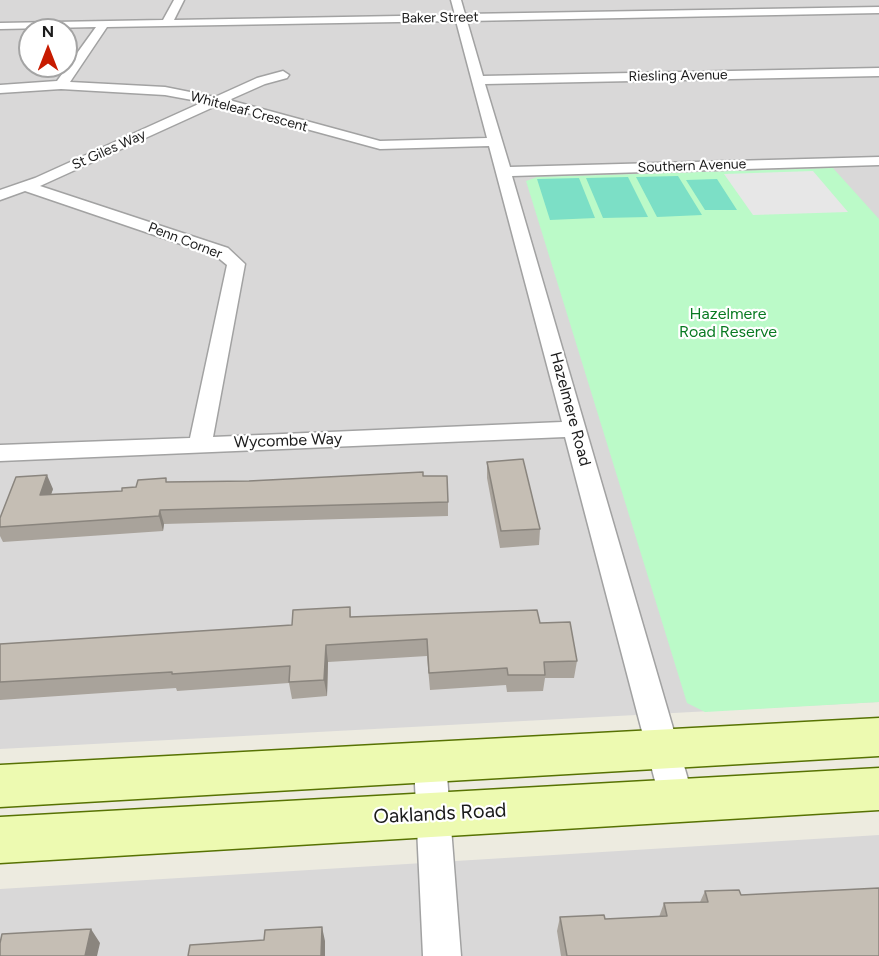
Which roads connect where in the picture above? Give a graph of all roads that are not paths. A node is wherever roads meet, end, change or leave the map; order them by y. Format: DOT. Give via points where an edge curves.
graph roads {
  1 [pos="179,0"];
  2 [pos="458,9"];
  3 [pos="879,10"];
  4 [pos="167,23"];
  5 [pos="104,24"];
  6 [pos="0,26"];
  7 [pos="879,72"];
  8 [pos="283,75"];
  9 [pos="478,80"];
  10 [pos="62,86"];
  11 [pos="0,89"];
  12 [pos="217,101"];
  13 [pos="496,142"];
  14 [pos="879,161"];
  15 [pos="505,172"];
  16 [pos="26,186"];
  17 [pos="0,195"];
  18 [pos="575,429"];
  19 [pos="200,445"];
  20 [pos="0,453"];
  21 [pos="879,737"];
  22 [pos="662,750"];
  23 [pos="430,763"];
  24 [pos="0,786"];
  25 [pos="879,789"];
  26 [pos="677,800"];
  27 [pos="434,815"];
  28 [pos="0,840"];
  29 [pos="442,956"];
  1 -- 4 [label="street"];
  2 -- 3 [label="street, Baker Street"];
  2 -- 4 [label="street, Baker Street"];
  2 -- 9 [label="street, Hazelmere Road"];
  4 -- 5 [label="street, Baker Street"];
  5 -- 6 [label="street, Baker Street"];
  5 -- 10 [label="street"];
  7 -- 9 [label="street, Riesling Avenue"];
  8 -- 12 [label="street, St Giles Way"];
  9 -- 13 [label="street, Hazelmere Road"];
  10 -- 11 [label="street, Whiteleaf Crescent"];
  10 -- 12 [label="street, Whiteleaf Crescent" via="165,91"];
  12 -- 13 [label="street, Whiteleaf Crescent" via="380,145"];
  12 -- 16 [label="street, St Giles Way"];
  13 -- 15 [label="street, Hazelmere Road"];
  14 -- 15 [label="street, Southern Avenue"];
  15 -- 18 [label="street, Hazelmere Road"];
  16 -- 17 [label="street, St Giles Way"];
  16 -- 19 [label="street, Penn Corner" via="222,252 236,264"];
  18 -- 19 [label="street, Wycombe Way"];
  18 -- 22 [label="street, Hazelmere Road"];
  19 -- 20 [label="street, Wycombe Way"];
  21 -- 22 [label="main road"];
  22 -- 23 [label="main road"];
  22 -- 26 [label="street, Hazelmere Road"];
  23 -- 24 [label="main road"];
  23 -- 27 [label="street"];
  25 -- 26 [label="main road, Oaklands Road"];
  26 -- 27 [label="main road, Oaklands Road"];
  27 -- 28 [label="main road, Oaklands Road"];
  27 -- 29 [label="street"];
}
